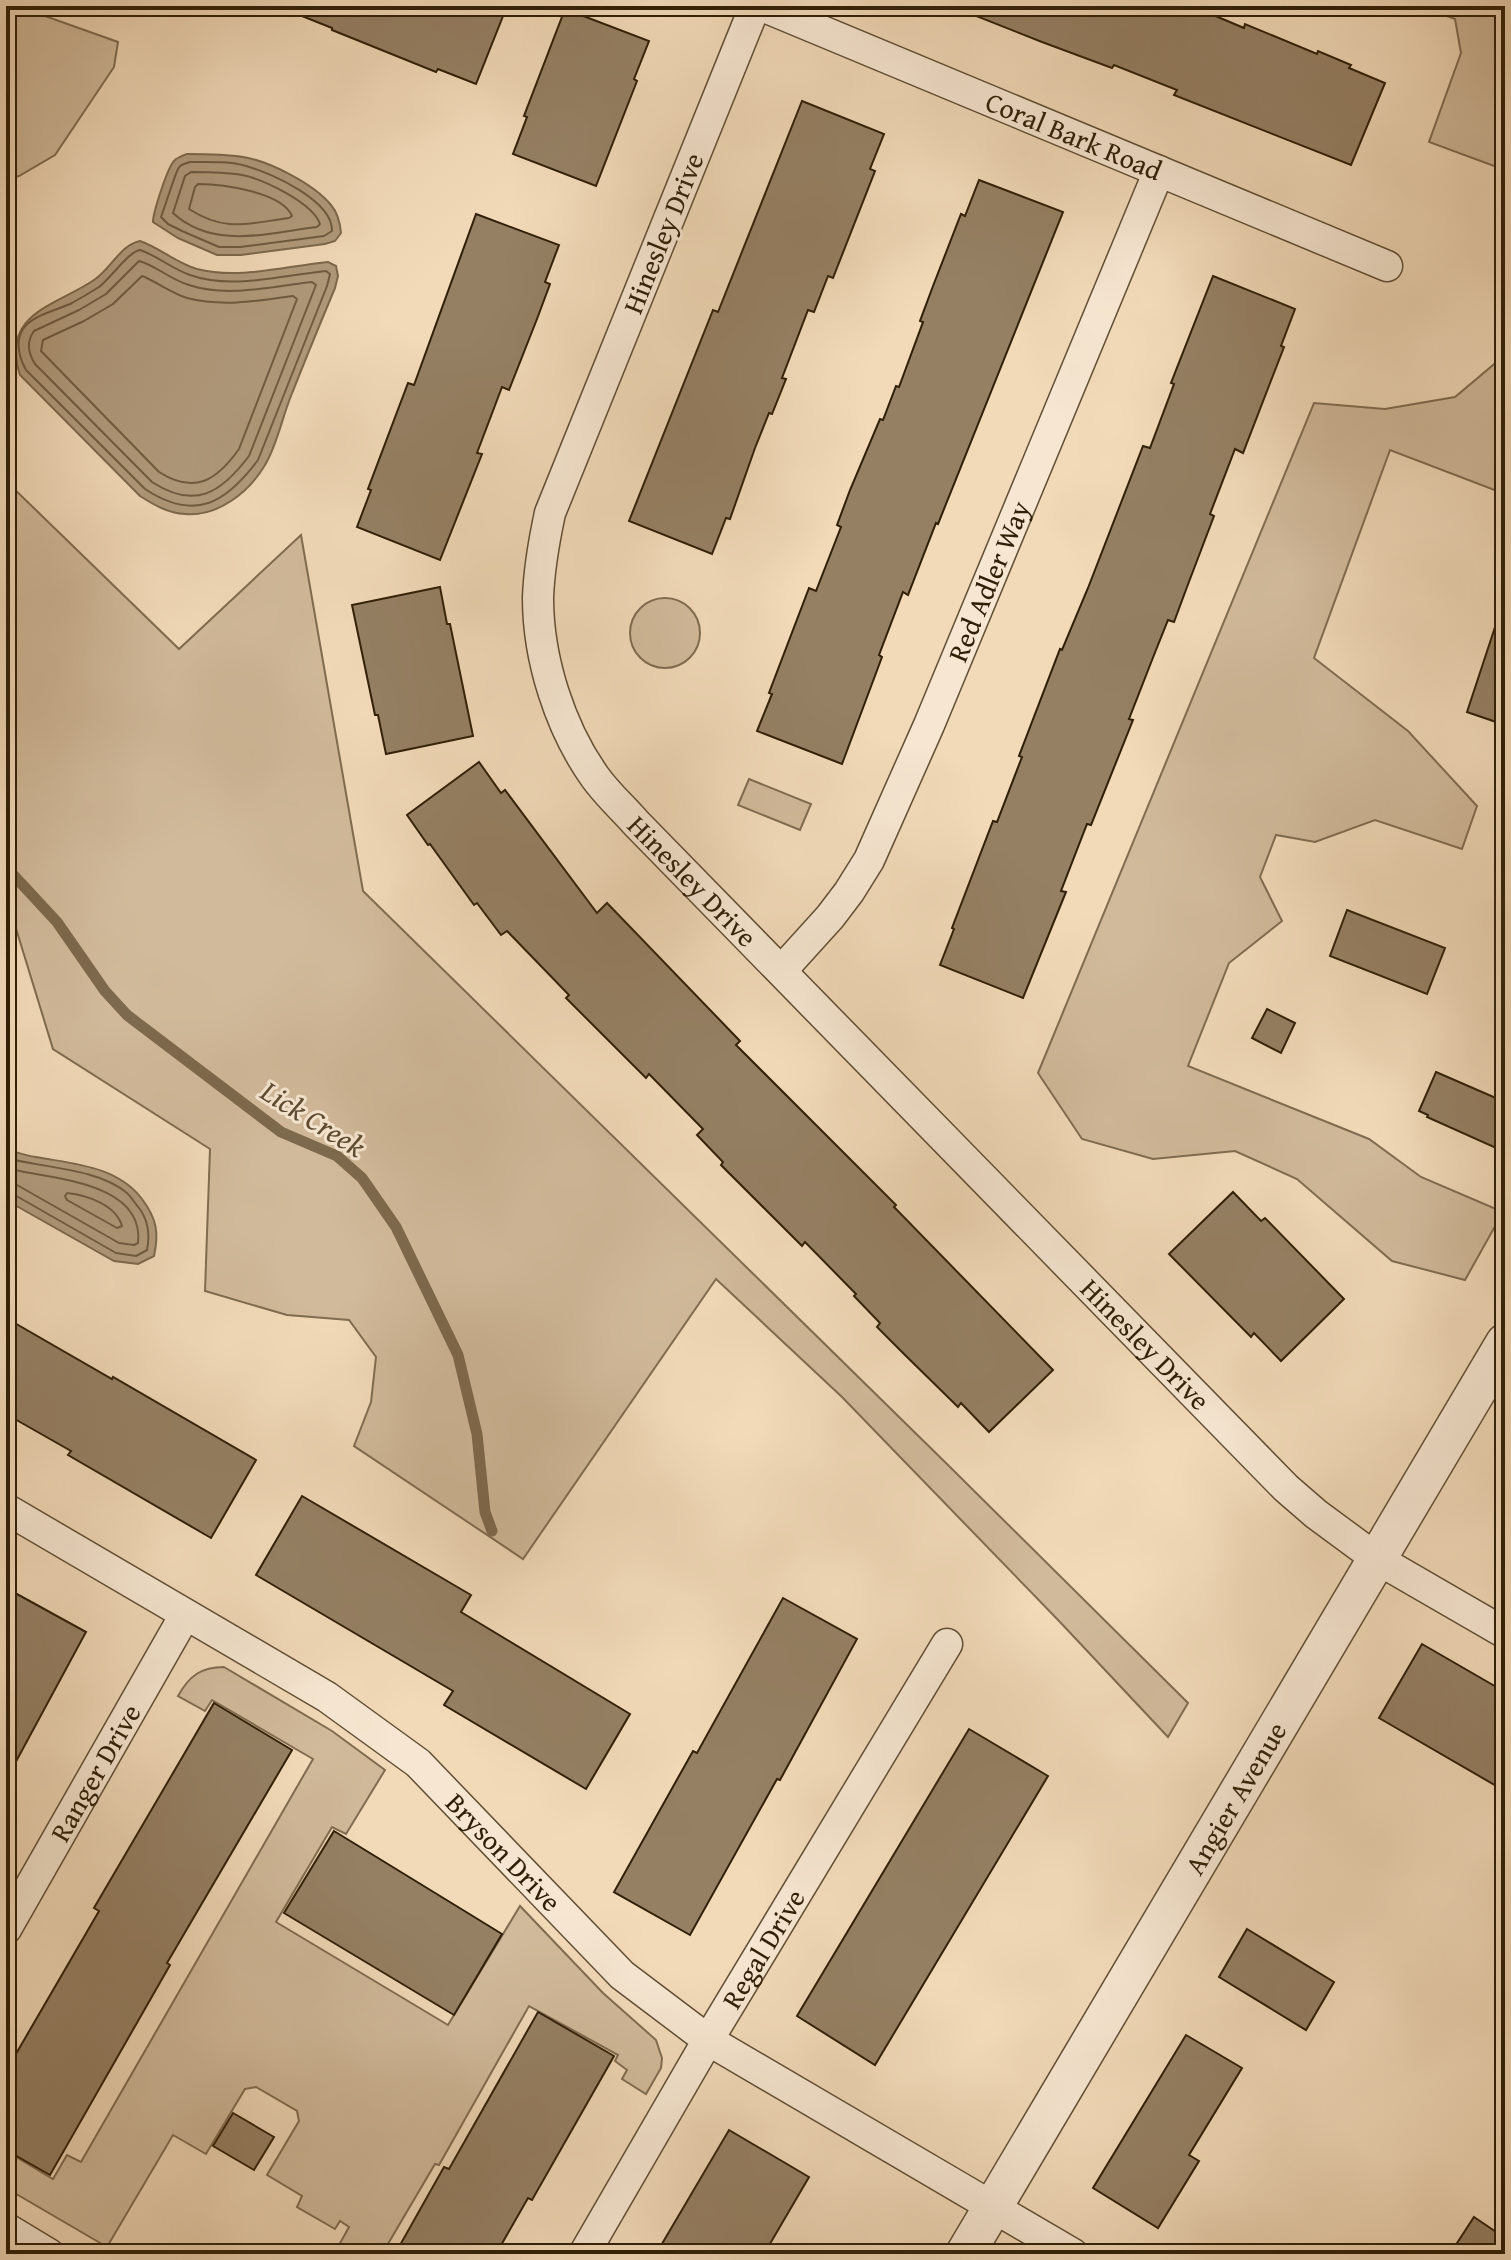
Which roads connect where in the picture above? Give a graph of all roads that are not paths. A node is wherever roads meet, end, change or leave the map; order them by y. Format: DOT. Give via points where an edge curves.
graph roads {
  1 [pos="755,6"];
  2 [pos="762,6"];
  3 [pos="1159,171"];
  4 [pos="1387,266"];
  5 [pos="782,970"];
  6 [pos="1505,1343"];
  7 [pos="6,1509"];
  8 [pos="1377,1559"];
  9 [pos="185,1615"];
  10 [pos="1505,1633"];
  11 [pos="947,1644"];
  12 [pos="6,1929"];
  13 [pos="708,2040"];
  14 [pos="993,2207"];
  15 [pos="6,2228"];
  16 [pos="49,2254"];
  17 [pos="584,2254"];
  18 [pos="965,2254"];
  19 [pos="1073,2254"];
  1 -- 5 [label="street, Hinesley Drive" via="550,513 538,600 545,661 562,721 595,778"];
  2 -- 3 [label="street, Coral Bark Road"];
  3 -- 4 [label="street, Coral Bark Road"];
  3 -- 5 [label="street, Red Adler Way" via="869,860 830,917"];
  5 -- 8 [label="street, Hinesley Drive" via="1275,1478"];
  6 -- 8 [label="street, Angier Avenue"];
  7 -- 9 [label="street, Bryson Drive"];
  8 -- 10 [label="street, Hinesley Drive"];
  8 -- 14 [label="street, Angier Avenue"];
  9 -- 12 [label="street, Ranger Drive"];
  9 -- 13 [label="street, Bryson Drive" via="327,1697 418,1763 622,1975"];
  11 -- 13 [label="street, Regal Drive"];
  13 -- 14 [label="street, Bryson Drive"];
  13 -- 17 [label="street, Regal Drive"];
  14 -- 18 [label="street, Angier Avenue"];
  14 -- 19 [label="street, Bryson Drive"];
  15 -- 16 [label="street"];
}
